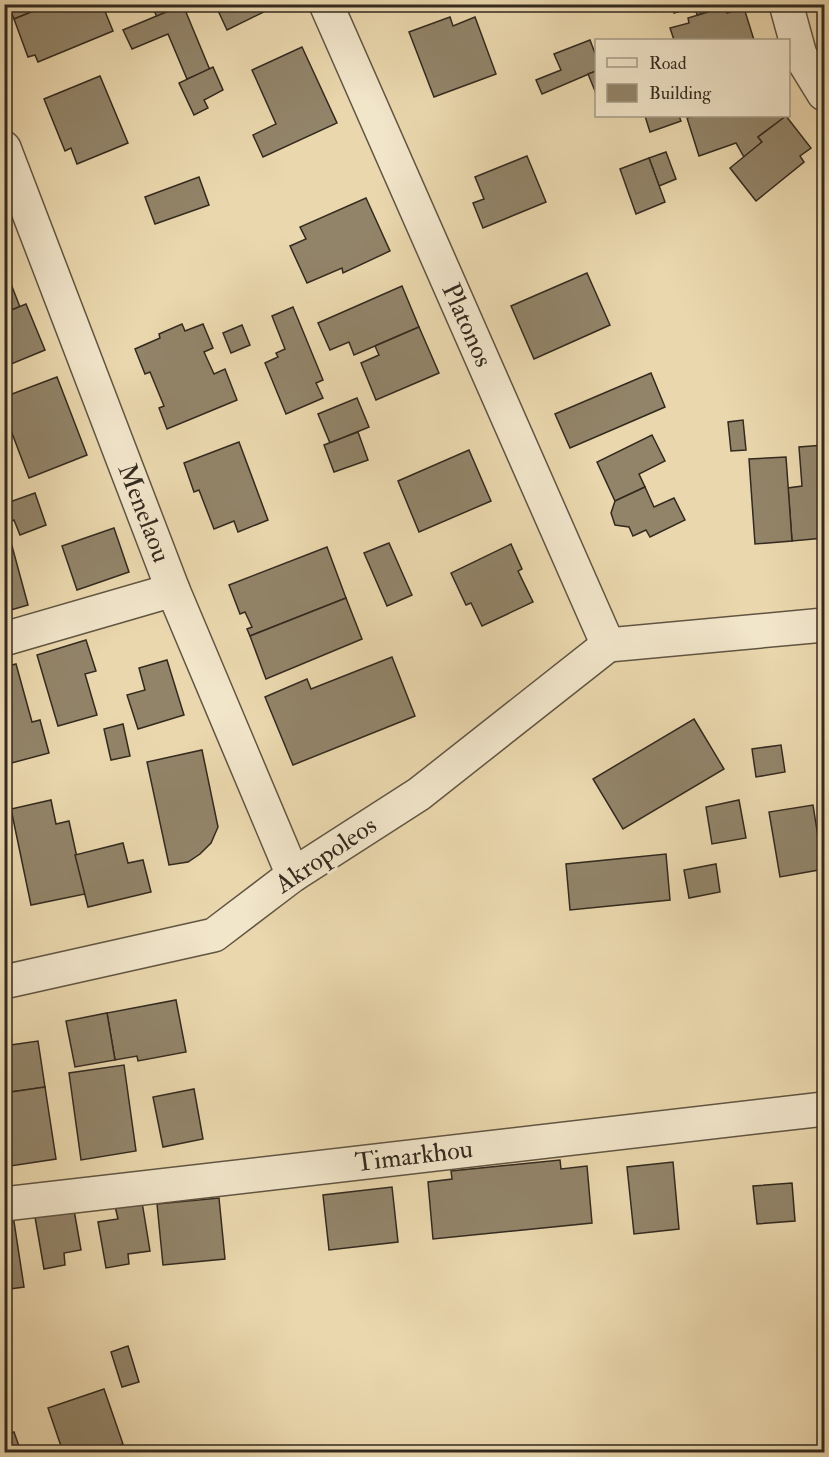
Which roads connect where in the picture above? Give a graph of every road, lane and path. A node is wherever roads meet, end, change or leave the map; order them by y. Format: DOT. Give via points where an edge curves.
graph roads {
  1 [pos="326,4"];
  2 [pos="786,4"];
  3 [pos="825,94"];
  4 [pos="4,148"];
  5 [pos="173,590"];
  6 [pos="825,625"];
  7 [pos="4,639"];
  8 [pos="608,645"];
  9 [pos="293,875"];
  10 [pos="4,982"];
  11 [pos="824,1117"];
  12 [pos="4,1204"];
  1 -- 8 [label="street, Platonos"];
  2 -- 3 [label="street" via="800,55"];
  4 -- 5 [label="street, Menelaou"];
  5 -- 7 [label="street"];
  5 -- 9 [label="street, Menelaou"];
  6 -- 8 [label="street"];
  8 -- 9 [label="street, Akropoleos" via="419,794"];
  9 -- 10 [label="street, Akropoleos" via="214,935"];
  11 -- 12 [label="street, Timarkhou"];
}
